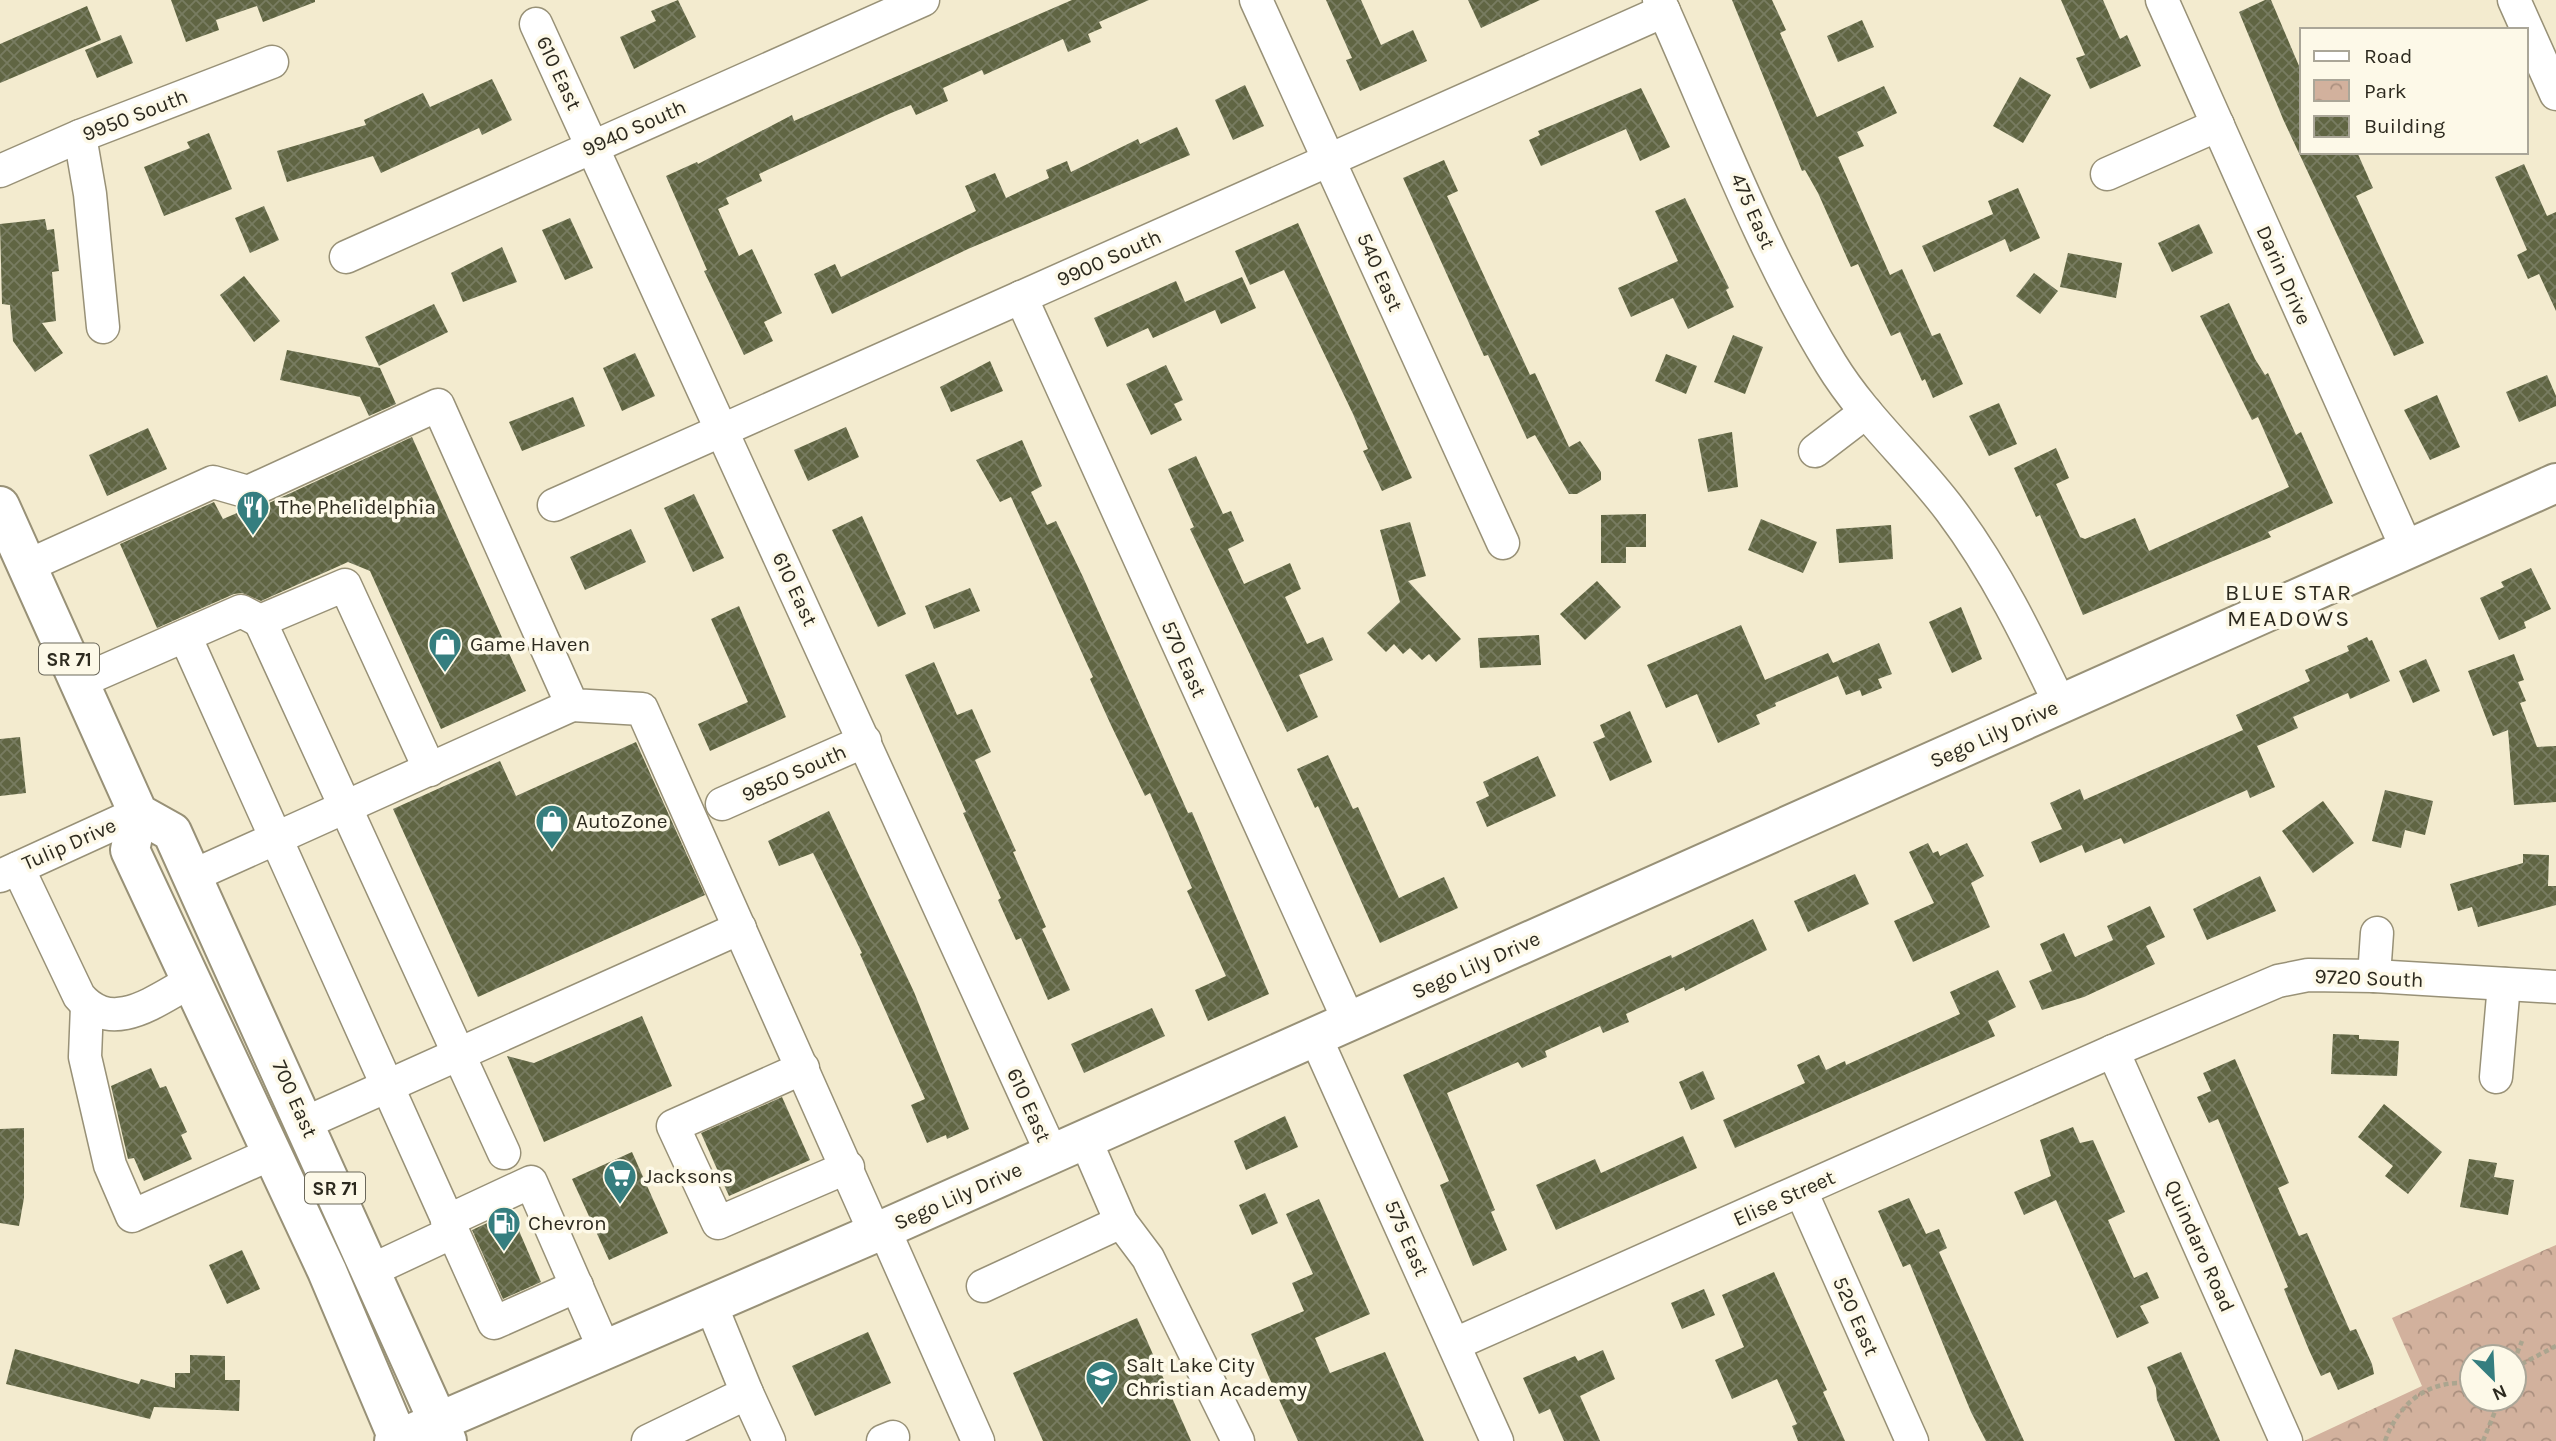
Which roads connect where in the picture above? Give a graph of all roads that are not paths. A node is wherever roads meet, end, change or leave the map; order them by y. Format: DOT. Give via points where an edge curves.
graph roads {
  1 [pos="923,0"];
  2 [pos="1256,0"];
  3 [pos="2162,0"];
  4 [pos="2514,0"];
  5 [pos="1662,5"];
  6 [pos="892,6"];
  7 [pos="537,24"];
  8 [pos="2527,28"];
  9 [pos="2528,31"];
  10 [pos="272,62"];
  11 [pos="2556,94"];
  12 [pos="2218,125"];
  13 [pos="80,136"];
  14 [pos="593,147"];
  15 [pos="1329,160"];
  16 [pos="0,171"];
  17 [pos="2107,174"];
  18 [pos="346,257"];
  19 [pos="1021,297"];
  20 [pos="103,327"];
  21 [pos="1866,412"];
  22 [pos="722,430"];
  23 [pos="1815,451"];
  24 [pos="2554,490"];
  25 [pos="554,505"];
  26 [pos="0,506"];
  27 [pos="1503,543"];
  28 [pos="2407,549"];
  29 [pos="27,566"];
  30 [pos="260,621"];
  31 [pos="185,636"];
  32 [pos="79,682"];
  33 [pos="2060,704"];
  34 [pos="572,705"];
  35 [pos="865,741"];
  36 [pos="430,769"];
  37 [pos="722,804"];
  38 [pos="347,808"];
  39 [pos="138,813"];
  40 [pos="275,840"];
  41 [pos="9,872"];
  42 [pos="192,876"];
  43 [pos="740,928"];
  44 [pos="2377,933"];
  45 [pos="2374,976"];
  46 [pos="190,982"];
  47 [pos="2504,984"];
  48 [pos="2556,987"];
  49 [pos="87,1006"];
  50 [pos="1332,1029"];
  51 [pos="2113,1051"];
  52 [pos="460,1054"];
  53 [pos="803,1068"];
  54 [pos="2496,1077"];
  55 [pos="386,1087"];
  56 [pos="305,1123"];
  57 [pos="1069,1147"];
  58 [pos="273,1153"];
  59 [pos="504,1153"];
  60 [pos="848,1167"];
  61 [pos="1801,1191"];
  62 [pos="1121,1222"];
  63 [pos="450,1226"];
  64 [pos="879,1231"];
  65 [pos="372,1270"];
  66 [pos="577,1286"];
  67 [pos="982,1286"];
  68 [pos="711,1305"];
  69 [pos="1455,1344"];
  70 [pos="605,1351"];
  71 [pos="747,1393"];
  72 [pos="443,1431"];
  73 [pos="397,1440"];
  74 [pos="648,1441"];
  75 [pos="769,1441"];
  76 [pos="978,1441"];
  77 [pos="1238,1441"];
  78 [pos="1497,1441"];
  79 [pos="1912,1441"];
  80 [pos="2286,1441"];
  1 -- 6 [label="street, 9940 South"];
  2 -- 15 [label="street, 540 East"];
  3 -- 12 [label="street, Darin Drive"];
  4 -- 8 [label="street"];
  5 -- 15 [label="street, 9900 South"];
  5 -- 21 [label="street, 475 East" via="1778,268 1832,366"];
  6 -- 14 [label="street, 9940 South"];
  7 -- 14 [label="street, 610 East"];
  9 -- 11 [label="street"];
  10 -- 13 [label="street, 9950 South"];
  12 -- 17 [label="street"];
  12 -- 28 [label="street, Darin Drive"];
  13 -- 16 [label="street, 9950 South"];
  13 -- 20 [label="street"];
  14 -- 18 [label="street, 9940 South"];
  14 -- 22 [label="street, 610 East"];
  15 -- 19 [label="street, 9900 South"];
  15 -- 27 [label="street, 540 East"];
  19 -- 22 [label="street, 9900 South"];
  19 -- 50 [label="street, 570 East"];
  21 -- 23 [label="street"];
  21 -- 33 [label="street, 475 East" via="1950,508 1988,562"];
  22 -- 25 [label="street, 9900 South"];
  22 -- 35 [label="street, 610 East"];
  24 -- 28 [label="main road, Sego Lily Drive"];
  26 -- 29 [label="main road, SR 71"];
  28 -- 33 [label="main road, Sego Lily Drive"];
  29 -- 32 [label="main road, SR 71"];
  29 -- 34 [label="street" via="212,482 248,492 438,405"];
  30 -- 31 [label="street" via="241,611"];
  30 -- 36 [label="street" via="345,585"];
  30 -- 38 [label="street"];
  31 -- 32 [label="street"];
  31 -- 40 [label="street"];
  32 -- 39 [label="main road, SR 71"];
  33 -- 50 [label="main road, Sego Lily Drive"];
  34 -- 36 [label="street"];
  34 -- 43 [label="street" via="642,709"];
  35 -- 37 [label="street, 9850 South"];
  35 -- 57 [label="street, 610 East"];
  36 -- 38 [label="street"];
  38 -- 40 [label="street"];
  38 -- 52 [label="street"];
  39 -- 41 [label="street, Tulip Drive"];
  39 -- 42 [label="main road, 700 East / SR 71" via="172,832"];
  39 -- 46 [label="main road, 700 East / SR 71" via="130,850"];
  40 -- 42 [label="street"];
  40 -- 55 [label="street"];
  41 -- 49 [label="street"];
  42 -- 56 [label="main road, 700 East / SR 71"];
  43 -- 52 [label="street"];
  43 -- 53 [label="street"];
  44 -- 45 [label="street"];
  45 -- 47 [label="street, 9720 South"];
  45 -- 51 [label="street, 9720 South" via="2308,975 2278,981"];
  46 -- 49 [label="street" via="129,1015 109,1015"];
  46 -- 58 [label="main road, 700 East / SR 71"];
  47 -- 48 [label="street, 9720 South"];
  47 -- 54 [label="street"];
  49 -- 58 [label="street" via="85,1057 110,1165 132,1216"];
  50 -- 57 [label="main road, Sego Lily Drive"];
  50 -- 69 [label="street, 575 East"];
  51 -- 61 [label="street, Elise Street"];
  51 -- 80 [label="street, Quindaro Road"];
  52 -- 55 [label="street"];
  52 -- 59 [label="street"];
  53 -- 60 [label="street"];
  53 -- 60 [label="street" via="673,1126 718,1223"];
  55 -- 56 [label="street"];
  55 -- 63 [label="street"];
  56 -- 65 [label="main road, 700 East / SR 71"];
  57 -- 62 [label="street, 610 East"];
  57 -- 64 [label="main road, Sego Lily Drive"];
  58 -- 73 [label="main road, 700 East / SR 71"];
  60 -- 64 [label="street"];
  61 -- 69 [label="street, Elise Street"];
  61 -- 79 [label="street, 520 East"];
  62 -- 67 [label="street"];
  62 -- 77 [label="street, 610 East" via="1148,1258"];
  63 -- 65 [label="street"];
  63 -- 66 [label="street" via="494,1323"];
  63 -- 66 [label="street" via="531,1182"];
  64 -- 68 [label="main road, Sego Lily Drive"];
  64 -- 76 [label="street"];
  65 -- 72 [label="main road, 700 East / SR 71"];
  66 -- 70 [label="street"];
  68 -- 70 [label="main road, Sego Lily Drive"];
  68 -- 71 [label="street"];
  69 -- 78 [label="street, 575 East"];
  70 -- 72 [label="main road, Sego Lily Drive"];
  71 -- 74 [label="street"];
  71 -- 75 [label="street"];
  72 -- 73 [label="main road, Sego Lily Drive"];
}
